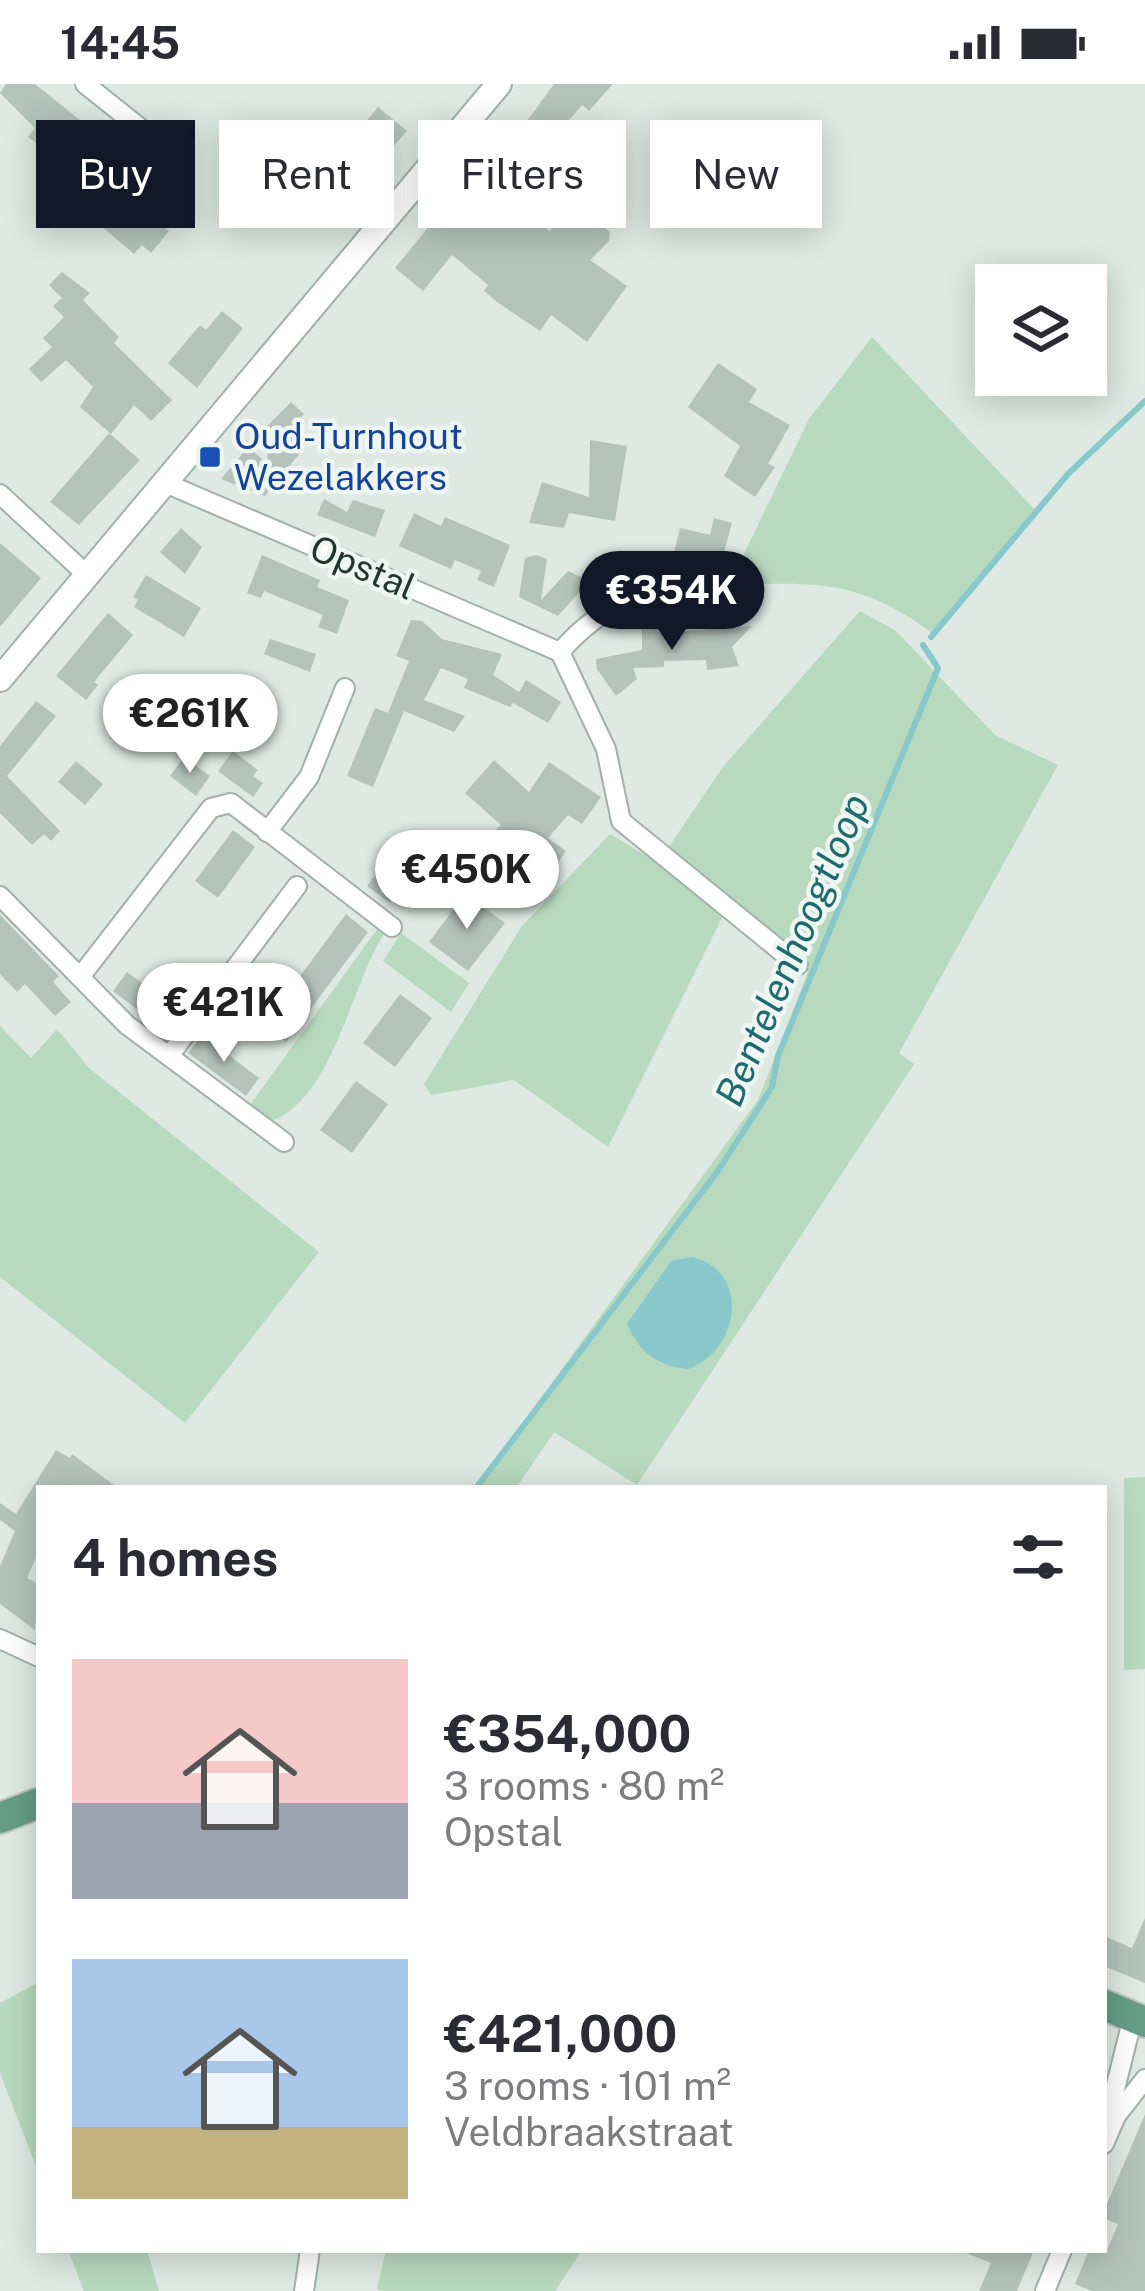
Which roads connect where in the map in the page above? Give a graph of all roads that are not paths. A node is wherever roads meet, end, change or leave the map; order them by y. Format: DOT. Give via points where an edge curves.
graph roads {
  1 [pos="85,84"];
  2 [pos="499,84"];
  3 [pos="130,120"];
  4 [pos="165,483"];
  5 [pos="0,494"];
  6 [pos="86,574"];
  7 [pos="736,592"];
  8 [pos="560,652"];
  9 [pos="0,679"];
  10 [pos="345,688"];
  11 [pos="267,832"];
  12 [pos="297,886"];
  13 [pos="0,896"];
  14 [pos="392,927"];
  15 [pos="798,964"];
  16 [pos="80,977"];
  17 [pos="169,1056"];
  18 [pos="284,1142"];
  19 [pos="0,1640"];
  20 [pos="36,1656"];
  21 [pos="36,1803"];
  22 [pos="0,1818"];
  23 [pos="1107,2006"];
  24 [pos="1139,2020"];
  25 [pos="1145,2079"];
  26 [pos="1116,2116"];
  27 [pos="1107,2137"];
  28 [pos="310,2253"];
  29 [pos="1061,2253"];
  30 [pos="304,2291"];
  31 [pos="1046,2291"];
  1 -- 3 [label="street"];
  2 -- 4 [label="street"];
  4 -- 6 [label="street"];
  4 -- 8 [label="street, Opstal"];
  5 -- 6 [label="street"];
  6 -- 9 [label="street"];
  7 -- 8 [label="street" via="620,600"];
  8 -- 15 [label="street" via="606,749 621,821"];
  10 -- 11 [label="street" via="310,777"];
  11 -- 14 [label="street"];
  11 -- 16 [label="street" via="230,803 211,808"];
  12 -- 17 [label="street"];
  13 -- 16 [label="street"];
  16 -- 17 [label="street"];
  17 -- 18 [label="street"];
  19 -- 20 [label="street"];
  21 -- 22 [label="main road"];
  23 -- 24 [label="main road"];
  24 -- 26 [label="street" via="1113,2097"];
  25 -- 26 [label="street"];
  26 -- 27 [label="street"];
  28 -- 30 [label="street"];
  29 -- 31 [label="street"];
}
